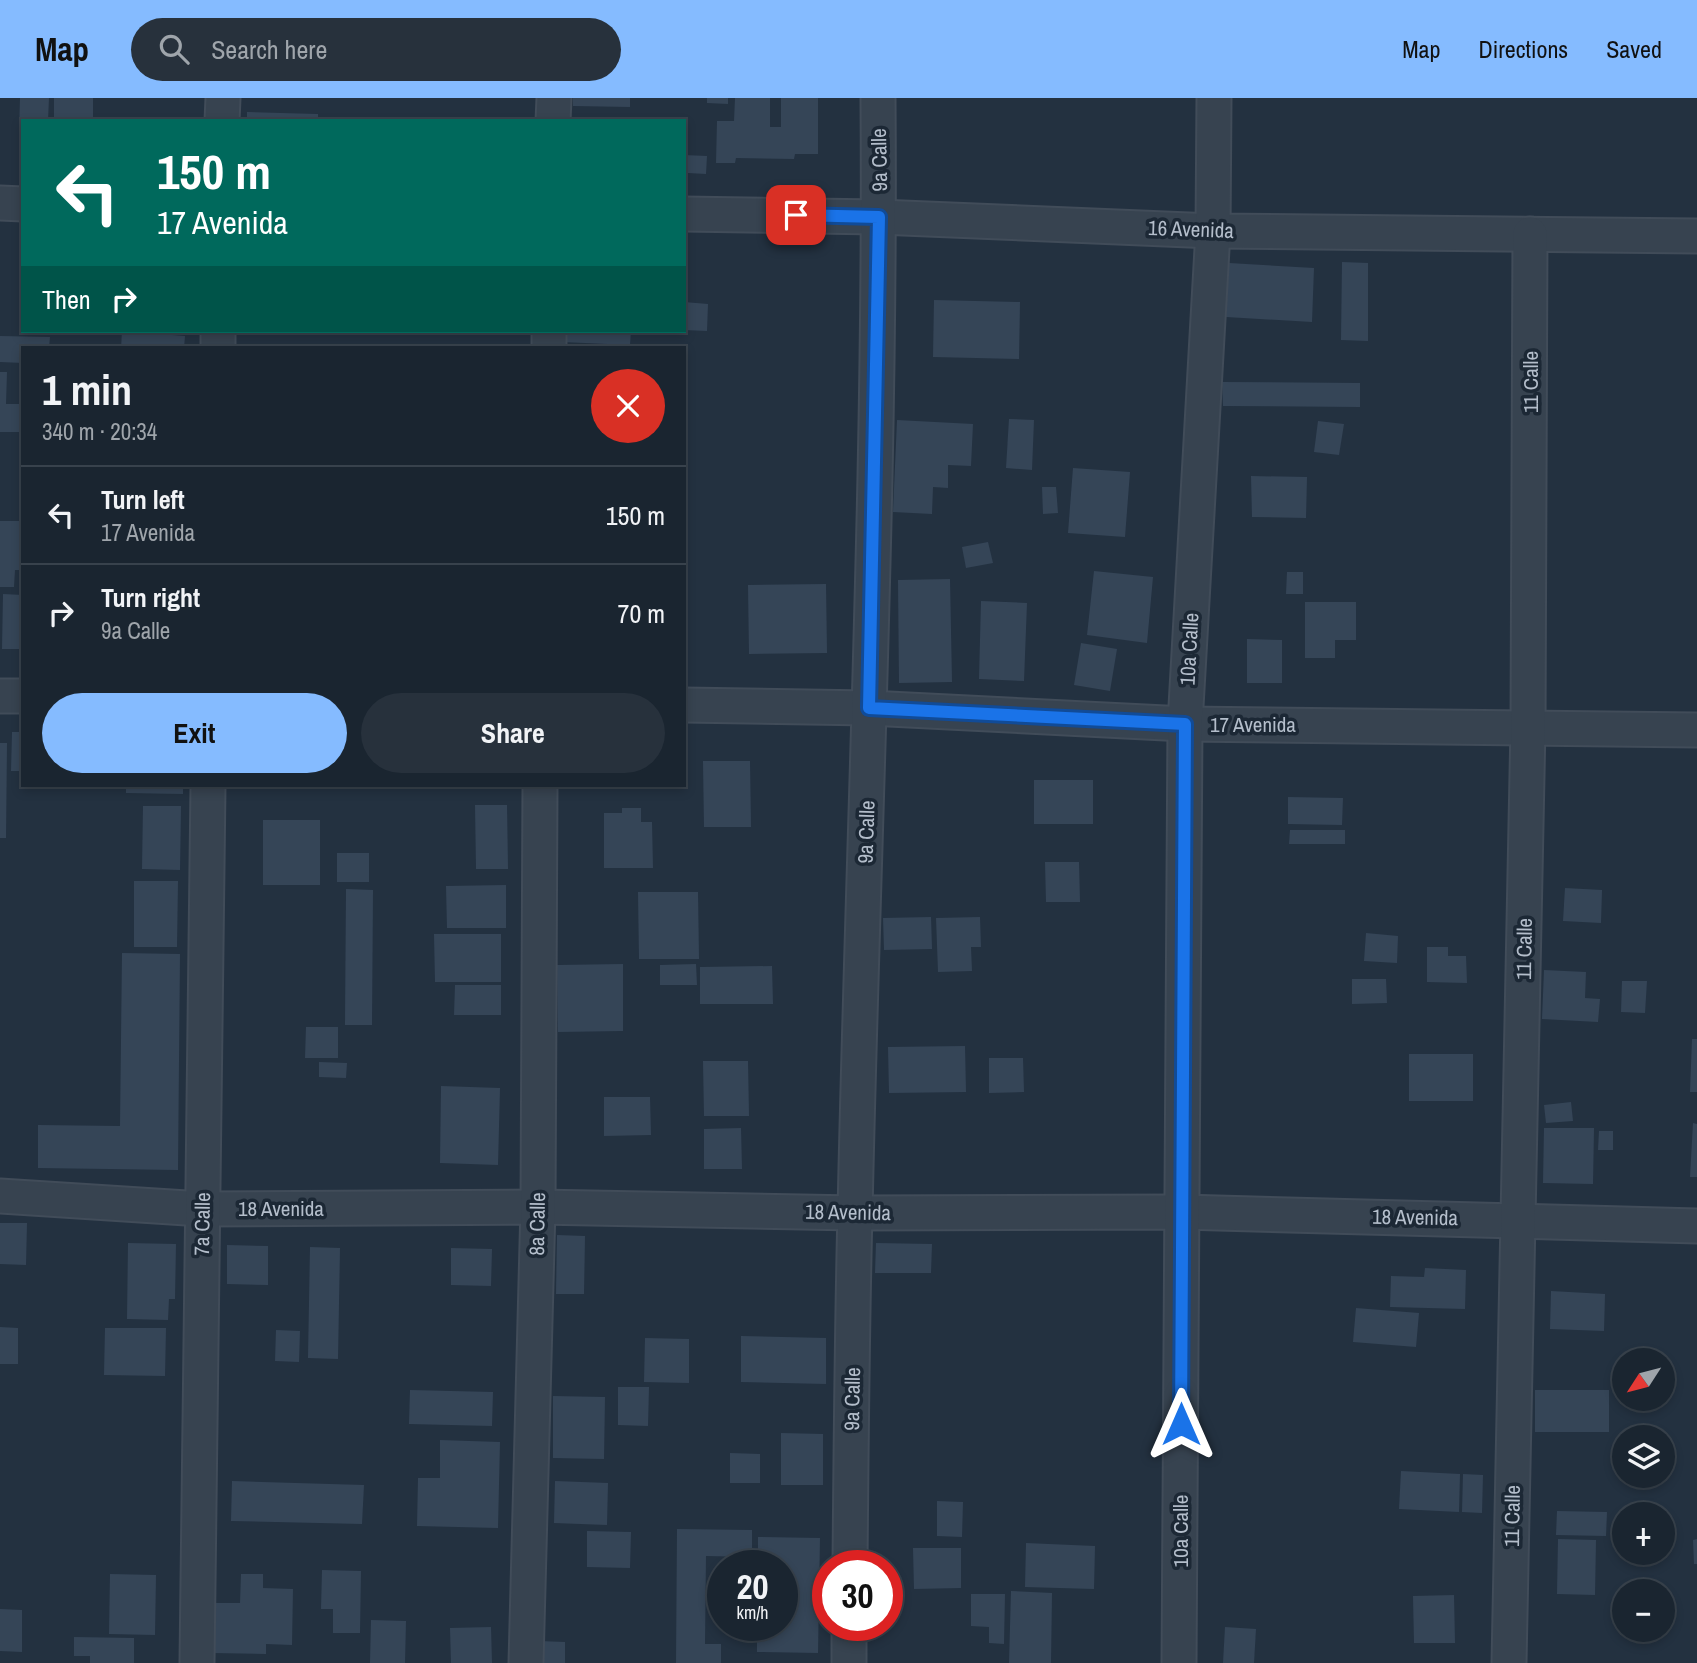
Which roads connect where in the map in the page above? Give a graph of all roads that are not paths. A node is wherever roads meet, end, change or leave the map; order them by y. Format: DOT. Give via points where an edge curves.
graph roads {
  1 [pos="223,98"];
  2 [pos="554,98"];
  3 [pos="878,98"];
  4 [pos="1214,98"];
  5 [pos="222,119"];
  6 [pos="553,119"];
  7 [pos="0,203"];
  8 [pos="21,204"];
  9 [pos="686,214"];
  10 [pos="879,217"];
  11 [pos="1213,230"];
  12 [pos="1530,234"];
  13 [pos="1697,236"];
  14 [pos="0,696"];
  15 [pos="21,696"];
  16 [pos="686,705"];
  17 [pos="869,708"];
  18 [pos="1185,724"];
  19 [pos="1528,726"];
  20 [pos="1697,730"];
  21 [pos="208,787"];
  22 [pos="540,787"];
  23 [pos="0,1196"];
  24 [pos="538,1207"];
  25 [pos="202,1209"];
  26 [pos="1182,1212"];
  27 [pos="855,1213"];
  28 [pos="1519,1219"];
  29 [pos="1697,1226"];
  30 [pos="850,1550"];
  31 [pos="849,1641"];
  32 [pos="197,1663"];
  33 [pos="526,1663"];
  34 [pos="849,1663"];
  35 [pos="1179,1663"];
  36 [pos="1509,1663"];
  1 -- 5 [label="street"];
  2 -- 6 [label="street"];
  3 -- 10 [label="street, 9a Calle"];
  4 -- 11 [label="street, 10a Calle"];
  7 -- 8 [label="street"];
  9 -- 10 [label="street, 16 Avenida"];
  10 -- 11 [label="street, 16 Avenida"];
  10 -- 17 [label="street, 9a Calle"];
  11 -- 12 [label="street, 16 Avenida"];
  11 -- 18 [label="street, 10a Calle"];
  12 -- 13 [label="street, 16 Avenida"];
  12 -- 19 [label="street, 11 Calle"];
  14 -- 15 [label="street"];
  16 -- 17 [label="street, 17 Avenida"];
  17 -- 18 [label="street, 17 Avenida"];
  17 -- 27 [label="street, 9a Calle"];
  18 -- 19 [label="street, 17 Avenida"];
  18 -- 26 [label="street, 10a Calle"];
  19 -- 20 [label="street, 17 Avenida"];
  19 -- 28 [label="street, 11 Calle"];
  21 -- 25 [label="street, 7a Calle"];
  22 -- 24 [label="street, 8a Calle"];
  23 -- 25 [label="street, 18 Avenida"];
  24 -- 25 [label="street, 18 Avenida"];
  24 -- 27 [label="street, 18 Avenida"];
  24 -- 33 [label="street, 8a Calle"];
  25 -- 32 [label="street, 7a Calle"];
  26 -- 27 [label="street, 18 Avenida"];
  26 -- 28 [label="street, 18 Avenida"];
  26 -- 35 [label="street, 10a Calle"];
  27 -- 30 [label="street, 9a Calle"];
  28 -- 29 [label="street, 18 Avenida"];
  28 -- 36 [label="street, 11 Calle"];
  31 -- 34 [label="street"];
}
